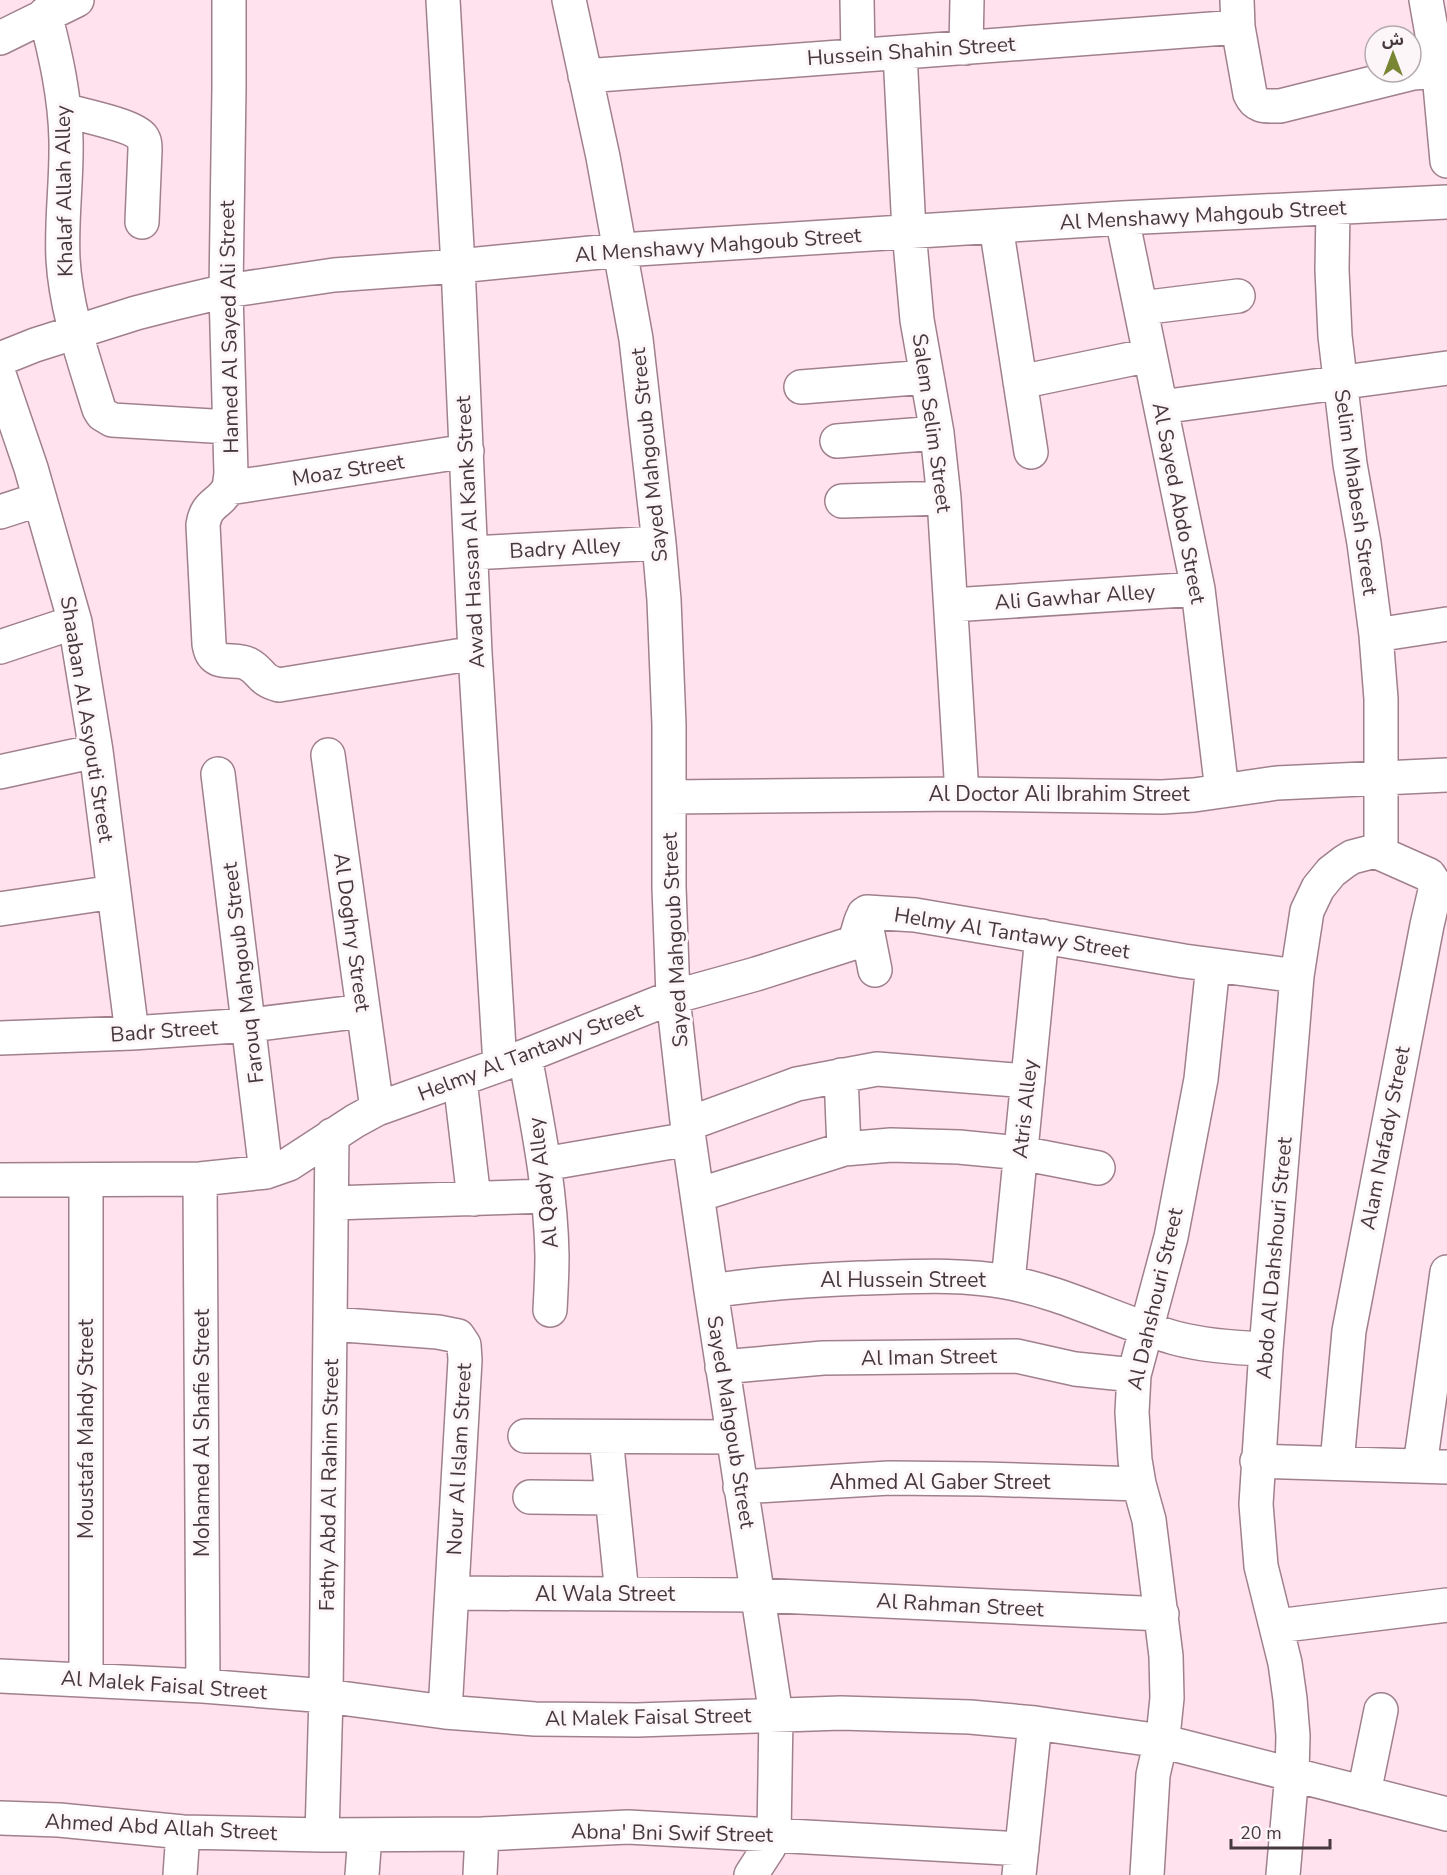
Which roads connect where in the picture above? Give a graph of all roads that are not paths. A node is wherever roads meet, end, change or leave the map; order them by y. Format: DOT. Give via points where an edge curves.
graph roads {
  1 [pos="77,0"];
  2 [pos="229,0"];
  3 [pos="442,0"];
  4 [pos="569,0"];
  5 [pos="857,0"];
  6 [pos="967,0"];
  7 [pos="1426,0"];
  8 [pos="45,14"];
  9 [pos="1238,14"];
  10 [pos="0,38"];
  11 [pos="966,48"];
  12 [pos="900,52"];
  13 [pos="858,55"];
  14 [pos="1443,75"];
  15 [pos="585,76"];
  16 [pos="64,110"];
  17 [pos="1447,161"];
  18 [pos="1447,202"];
  19 [pos="1333,208"];
  20 [pos="1122,218"];
  21 [pos="142,222"];
  22 [pos="996,226"];
  23 [pos="909,231"];
  24 [pos="621,250"];
  25 [pos="459,266"];
  26 [pos="226,291"];
  27 [pos="1239,296"];
  28 [pos="1141,308"];
  29 [pos="75,332"];
  30 [pos="1150,355"];
  31 [pos="0,358"];
  32 [pos="1447,368"];
  33 [pos="0,377"];
  34 [pos="927,377"];
  35 [pos="1020,382"];
  36 [pos="1340,383"];
  37 [pos="801,387"];
  38 [pos="1161,406"];
  39 [pos="230,427"];
  40 [pos="937,433"];
  41 [pos="837,441"];
  42 [pos="467,451"];
  43 [pos="1031,452"];
  44 [pos="229,488"];
  45 [pos="945,498"];
  46 [pos="40,499"];
  47 [pos="843,501"];
  48 [pos="0,512"];
  49 [pos="659,543"];
  50 [pos="471,553"];
  51 [pos="1198,589"];
  52 [pos="952,605"];
  53 [pos="75,622"];
  54 [pos="1447,624"];
  55 [pos="1376,635"];
  56 [pos="0,647"];
  57 [pos="475,653"];
  58 [pos="96,751"];
  59 [pos="328,755"];
  60 [pos="0,772"];
  61 [pos="218,774"];
  62 [pos="1447,775"];
  63 [pos="1382,777"];
  64 [pos="1222,791"];
  65 [pos="962,794"];
  66 [pos="669,797"];
  67 [pos="1375,851"];
  68 [pos="114,892"];
  69 [pos="0,909"];
  70 [pos="864,914"];
  71 [pos="1437,931"];
  72 [pos="1042,936"];
  73 [pos="1214,965"];
  74 [pos="875,970"];
  75 [pos="1297,976"];
  76 [pos="673,997"];
  77 [pos="363,1011"];
  78 [pos="250,1025"];
  79 [pos="132,1033"];
  80 [pos="0,1038"];
  81 [pos="513,1060"];
  82 [pos="841,1075"];
  83 [pos="460,1080"];
  84 [pos="1028,1081"];
  85 [pos="377,1110"];
  86 [pos="688,1132"];
  87 [pos="332,1136"];
  88 [pos="844,1149"];
  89 [pos="1020,1153"];
  90 [pos="544,1164"];
  91 [pos="1098,1168"];
  92 [pos="266,1172"];
  93 [pos="200,1179"];
  94 [pos="0,1180"];
  95 [pos="86,1180"];
  96 [pos="698,1195"];
  97 [pos="547,1196"];
  98 [pos="474,1200"];
  99 [pos="332,1203"];
  100 [pos="1447,1272"];
  101 [pos="1008,1282"];
  102 [pos="711,1291"];
  103 [pos="1444,1310"];
  104 [pos="550,1311"];
  105 [pos="331,1324"];
  106 [pos="1147,1329"];
  107 [pos="1266,1349"];
  108 [pos="722,1367"];
  109 [pos="1134,1375"];
  110 [pos="525,1436"];
  111 [pos="606,1437"];
  112 [pos="733,1437"];
  113 [pos="1257,1461"];
  114 [pos="1337,1463"];
  115 [pos="1434,1467"];
  116 [pos="1139,1484"];
  117 [pos="740,1487"];
  118 [pos="530,1497"];
  119 [pos="612,1498"];
  120 [pos="452,1593"];
  121 [pos="622,1594"];
  122 [pos="758,1595"];
  123 [pos="1447,1605"];
  124 [pos="1161,1614"];
  125 [pos="1276,1626"];
  126 [pos="0,1676"];
  127 [pos="86,1679"];
  128 [pos="203,1686"];
  129 [pos="326,1696"];
  130 [pos="1381,1710"];
  131 [pos="445,1712"];
  132 [pos="776,1715"];
  133 [pos="1035,1723"];
  134 [pos="1161,1741"];
  135 [pos="1292,1773"];
  136 [pos="1364,1792"];
  137 [pos="1447,1814"];
  138 [pos="0,1818"];
  139 [pos="183,1832"];
  140 [pos="482,1834"];
  141 [pos="322,1835"];
  142 [pos="365,1835"];
  143 [pos="774,1835"];
  144 [pos="1021,1862"];
  145 [pos="180,1875"];
  146 [pos="362,1875"];
  147 [pos="480,1875"];
  148 [pos="751,1875"];
  149 [pos="1147,1875"];
  150 [pos="1283,1875"];
  1 -- 8 [label="street"];
  2 -- 26 [label="street, Hamed Al Sayed Ali Street"];
  3 -- 25 [label="street, Awad Hassan Al Kank Street"];
  4 -- 15 [label="street, Sayed Mahgoub Street"];
  5 -- 13 [label="street"];
  6 -- 11 [label="street"];
  7 -- 14 [label="street"];
  8 -- 10 [label="street"];
  8 -- 16 [label="street, Khalaf Allah Alley"];
  9 -- 11 [label="street, Hussein Shahin Street"];
  9 -- 14 [label="street" via="1250,94 1258,106 1280,106 1400,75"];
  11 -- 12 [label="street, Hussein Shahin Street"];
  12 -- 13 [label="street, Hussein Shahin Street"];
  12 -- 23 [label="street, Salem Selim Street"];
  13 -- 15 [label="street, Hussein Shahin Street"];
  14 -- 17 [label="street"];
  15 -- 24 [label="street, Sayed Mahgoub Street"];
  16 -- 21 [label="street" via="141,135 145,142"];
  16 -- 29 [label="street, Khalaf Allah Alley" via="63,260"];
  18 -- 19 [label="street, Al Menshawy Mahgoub Street"];
  19 -- 20 [label="street, Al Menshawy Mahgoub Street"];
  19 -- 36 [label="street, Selim Mhabesh Street" via="1332,270"];
  20 -- 22 [label="street, Al Menshawy Mahgoub Street"];
  20 -- 28 [label="street, Al Sayed Abdo Street"];
  22 -- 23 [label="street, Al Menshawy Mahgoub Street"];
  22 -- 35 [label="street"];
  23 -- 24 [label="street, Al Menshawy Mahgoub Street"];
  23 -- 34 [label="street, Salem Selim Street"];
  24 -- 25 [label="street, Al Menshawy Mahgoub Street"];
  24 -- 49 [label="street, Sayed Mahgoub Street" via="636,339"];
  25 -- 26 [label="street, Al Menshawy Mahgoub Street" via="334,275"];
  25 -- 42 [label="street, Awad Hassan Al Kank Street"];
  26 -- 29 [label="street, Al Menshawy Mahgoub Street"];
  26 -- 39 [label="street, Hamed Al Sayed Ali Street"];
  27 -- 28 [label="street"];
  28 -- 30 [label="street, Al Sayed Abdo Street"];
  29 -- 31 [label="street, Al Menshawy Mahgoub Street"];
  29 -- 39 [label="street, Khalaf Allah Alley" via="99,409 107,418"];
  30 -- 35 [label="street"];
  30 -- 38 [label="street, Al Sayed Abdo Street"];
  32 -- 36 [label="street"];
  33 -- 46 [label="street, Shaaban Al Asyouti Street"];
  34 -- 37 [label="street"];
  34 -- 40 [label="street, Salem Selim Street"];
  35 -- 43 [label="street"];
  36 -- 38 [label="street"];
  36 -- 55 [label="street, Selim Mhabesh Street"];
  38 -- 51 [label="street, Al Sayed Abdo Street"];
  39 -- 44 [label="street, Hamed Al Sayed Ali Street"];
  40 -- 41 [label="street"];
  40 -- 45 [label="street, Salem Selim Street"];
  42 -- 44 [label="street, Moaz Street"];
  42 -- 50 [label="street, Awad Hassan Al Kank Street"];
  44 -- 57 [label="street" via="204,514 203,525 209,644 217,659 248,663 269,683 279,685"];
  45 -- 47 [label="street"];
  45 -- 52 [label="street, Salem Selim Street"];
  46 -- 48 [label="street"];
  46 -- 53 [label="street, Shaaban Al Asyouti Street"];
  49 -- 50 [label="street, Badry Alley"];
  49 -- 66 [label="street, Sayed Mahgoub Street"];
  50 -- 57 [label="street, Awad Hassan Al Kank Street"];
  51 -- 52 [label="street, Ali Gawhar Alley"];
  51 -- 64 [label="street, Al Sayed Abdo Street"];
  52 -- 65 [label="street, Salem Selim Street"];
  53 -- 56 [label="street"];
  53 -- 58 [label="street, Shaaban Al Asyouti Street"];
  54 -- 55 [label="street"];
  55 -- 63 [label="street, Selim Mhabesh Street"];
  57 -- 81 [label="street, Awad Hassan Al Kank Street"];
  58 -- 60 [label="street"];
  58 -- 68 [label="street, Shaaban Al Asyouti Street"];
  59 -- 77 [label="street, Al Doghry Street"];
  61 -- 78 [label="street, Farouq Mahgoub Street"];
  62 -- 63 [label="street, Al Doctor Ali Ibrahim Street"];
  63 -- 64 [label="street, Al Doctor Ali Ibrahim Street" via="1277,783"];
  63 -- 67 [label="street" via="1381,841"];
  64 -- 65 [label="street, Al Doctor Ali Ibrahim Street" via="1162,797"];
  65 -- 66 [label="street, Al Doctor Ali Ibrahim Street"];
  66 -- 76 [label="street, Sayed Mahgoub Street"];
  67 -- 71 [label="street, Alam Nafady Street" via="1432,878 1436,886"];
  67 -- 75 [label="street, Abdo Al Dahshouri Street" via="1344,862 1318,888 1307,911"];
  68 -- 69 [label="street"];
  68 -- 79 [label="street, Shaaban Al Asyouti Street"];
  70 -- 72 [label="street, Helmy Al Tantawy Street" via="915,915"];
  70 -- 74 [label="street"];
  70 -- 76 [label="street, Helmy Al Tantawy Street" via="850,944"];
  71 -- 114 [label="street, Alam Nafady Street" via="1349,1331"];
  72 -- 73 [label="street, Helmy Al Tantawy Street"];
  72 -- 84 [label="street, Atris Alley"];
  73 -- 75 [label="street, Helmy Al Tantawy Street"];
  73 -- 106 [label="street, Al Dahshouri Street" via="1202,1079 1171,1237"];
  75 -- 107 [label="street, Abdo Al Dahshouri Street"];
  76 -- 81 [label="street, Helmy Al Tantawy Street"];
  76 -- 86 [label="street, Sayed Mahgoub Street"];
  77 -- 78 [label="street, Badr Street"];
  77 -- 85 [label="street, Al Doghry Street"];
  78 -- 79 [label="street, Badr Street"];
  78 -- 92 [label="street, Farouq Mahgoub Street"];
  79 -- 80 [label="street, Badr Street"];
  81 -- 83 [label="street, Helmy Al Tantawy Street"];
  81 -- 90 [label="street, Al Qady Alley"];
  82 -- 84 [label="street" via="877,1069"];
  82 -- 86 [label="street" via="797,1084"];
  82 -- 88 [label="street"];
  83 -- 85 [label="street, Helmy Al Tantawy Street"];
  83 -- 98 [label="street"];
  84 -- 89 [label="street, Atris Alley"];
  85 -- 87 [label="street, Helmy Al Tantawy Street"];
  86 -- 90 [label="street"];
  86 -- 96 [label="street, Sayed Mahgoub Street"];
  87 -- 92 [label="street, Helmy Al Tantawy Street" via="289,1164"];
  87 -- 99 [label="street, Fathy Abd Al Rahim Street"];
  88 -- 89 [label="street" via="891,1145"];
  88 -- 96 [label="street"];
  89 -- 91 [label="street"];
  89 -- 101 [label="street, Atris Alley"];
  90 -- 97 [label="street, Al Qady Alley"];
  92 -- 93 [label="street, Helmy Al Tantawy Street"];
  93 -- 95 [label="street, Helmy Al Tantawy Street"];
  93 -- 128 [label="street, Mohamed Al Shafie Street"];
  94 -- 95 [label="street, Helmy Al Tantawy Street"];
  95 -- 127 [label="street, Moustafa Mahdy Street"];
  96 -- 102 [label="street, Sayed Mahgoub Street"];
  97 -- 98 [label="street"];
  97 -- 104 [label="street, Al Qady Alley" via="552,1255"];
  98 -- 99 [label="street"];
  99 -- 105 [label="street, Fathy Abd Al Rahim Street"];
  100 -- 103 [label="street"];
  101 -- 102 [label="street, Al Hussein Street" via="898,1276 790,1280"];
  101 -- 106 [label="street, Al Hussein Street"];
  102 -- 108 [label="street, Sayed Mahgoub Street"];
  103 -- 115 [label="street"];
  105 -- 120 [label="street, Nour Al Islam Street" via="438,1332 459,1336 464,1345"];
  105 -- 129 [label="street, Fathy Abd Al Rahim Street"];
  106 -- 107 [label="street, Al Hussein Street" via="1205,1344"];
  106 -- 109 [label="street, Al Dahshouri Street"];
  107 -- 113 [label="street, Abdo Al Dahshouri Street"];
  108 -- 109 [label="street, Al Iman Street" via="823,1358 1017,1356 1075,1369"];
  108 -- 112 [label="street, Sayed Mahgoub Street"];
  109 -- 116 [label="street, Al Dahshouri Street" via="1132,1412"];
  110 -- 111 [label="street"];
  111 -- 112 [label="street"];
  111 -- 119 [label="street"];
  112 -- 117 [label="street, Sayed Mahgoub Street"];
  113 -- 114 [label="street"];
  113 -- 125 [label="street, Abdo Al Dahshouri Street" via="1258,1545"];
  114 -- 115 [label="street"];
  116 -- 117 [label="street, Ahmed Al Gaber Street" via="889,1478"];
  116 -- 124 [label="street, Al Dahshouri Street" via="1149,1520"];
  117 -- 122 [label="street, Sayed Mahgoub Street"];
  118 -- 119 [label="street"];
  119 -- 121 [label="street"];
  120 -- 121 [label="street, Al Wala Street"];
  120 -- 131 [label="street, Nour Al Islam Street"];
  121 -- 122 [label="street, Al Wala Street"];
  122 -- 124 [label="street, Al Rahman Street"];
  122 -- 132 [label="street, Sayed Mahgoub Street"];
  123 -- 125 [label="street"];
  124 -- 134 [label="street, Al Dahshouri Street" via="1167,1698"];
  125 -- 135 [label="street, Abdo Al Dahshouri Street" via="1290,1699"];
  126 -- 127 [label="street, Al Malek Faisal Street"];
  127 -- 128 [label="street, Al Malek Faisal Street"];
  128 -- 129 [label="street, Al Malek Faisal Street"];
  129 -- 131 [label="street, Al Malek Faisal Street"];
  129 -- 141 [label="street, Fathy Abd Al Rahim Street"];
  130 -- 136 [label="street"];
  131 -- 132 [label="street, Al Malek Faisal Street" via="587,1720"];
  132 -- 133 [label="street, Al Malek Faisal Street" via="906,1714"];
  132 -- 143 [label="street, Sayed Mahgoub Street"];
  133 -- 134 [label="street, Al Malek Faisal Street"];
  133 -- 144 [label="street"];
  134 -- 135 [label="street, Al Malek Faisal Street"];
  134 -- 149 [label="street, Al Dahshouri Street" via="1153,1775"];
  135 -- 136 [label="street, Al Malek Faisal Street"];
  135 -- 150 [label="street, Abdo Al Dahshouri Street"];
  136 -- 137 [label="street, Al Malek Faisal Street"];
  138 -- 139 [label="street, Ahmed Abd Allah Street"];
  139 -- 141 [label="street, Ahmed Abd Allah Street"];
  139 -- 145 [label="street"];
  140 -- 142 [label="street, Abna' Bni Swif Street"];
  140 -- 143 [label="street, Abna' Bni Swif Street" via="628,1827"];
  140 -- 147 [label="street"];
  141 -- 142 [label="street, Abna' Bni Swif Street"];
  142 -- 146 [label="street"];
  143 -- 144 [label="street, Abna' Bni Swif Street"];
  143 -- 148 [label="street, Sayed Mahgoub Street"];
}
